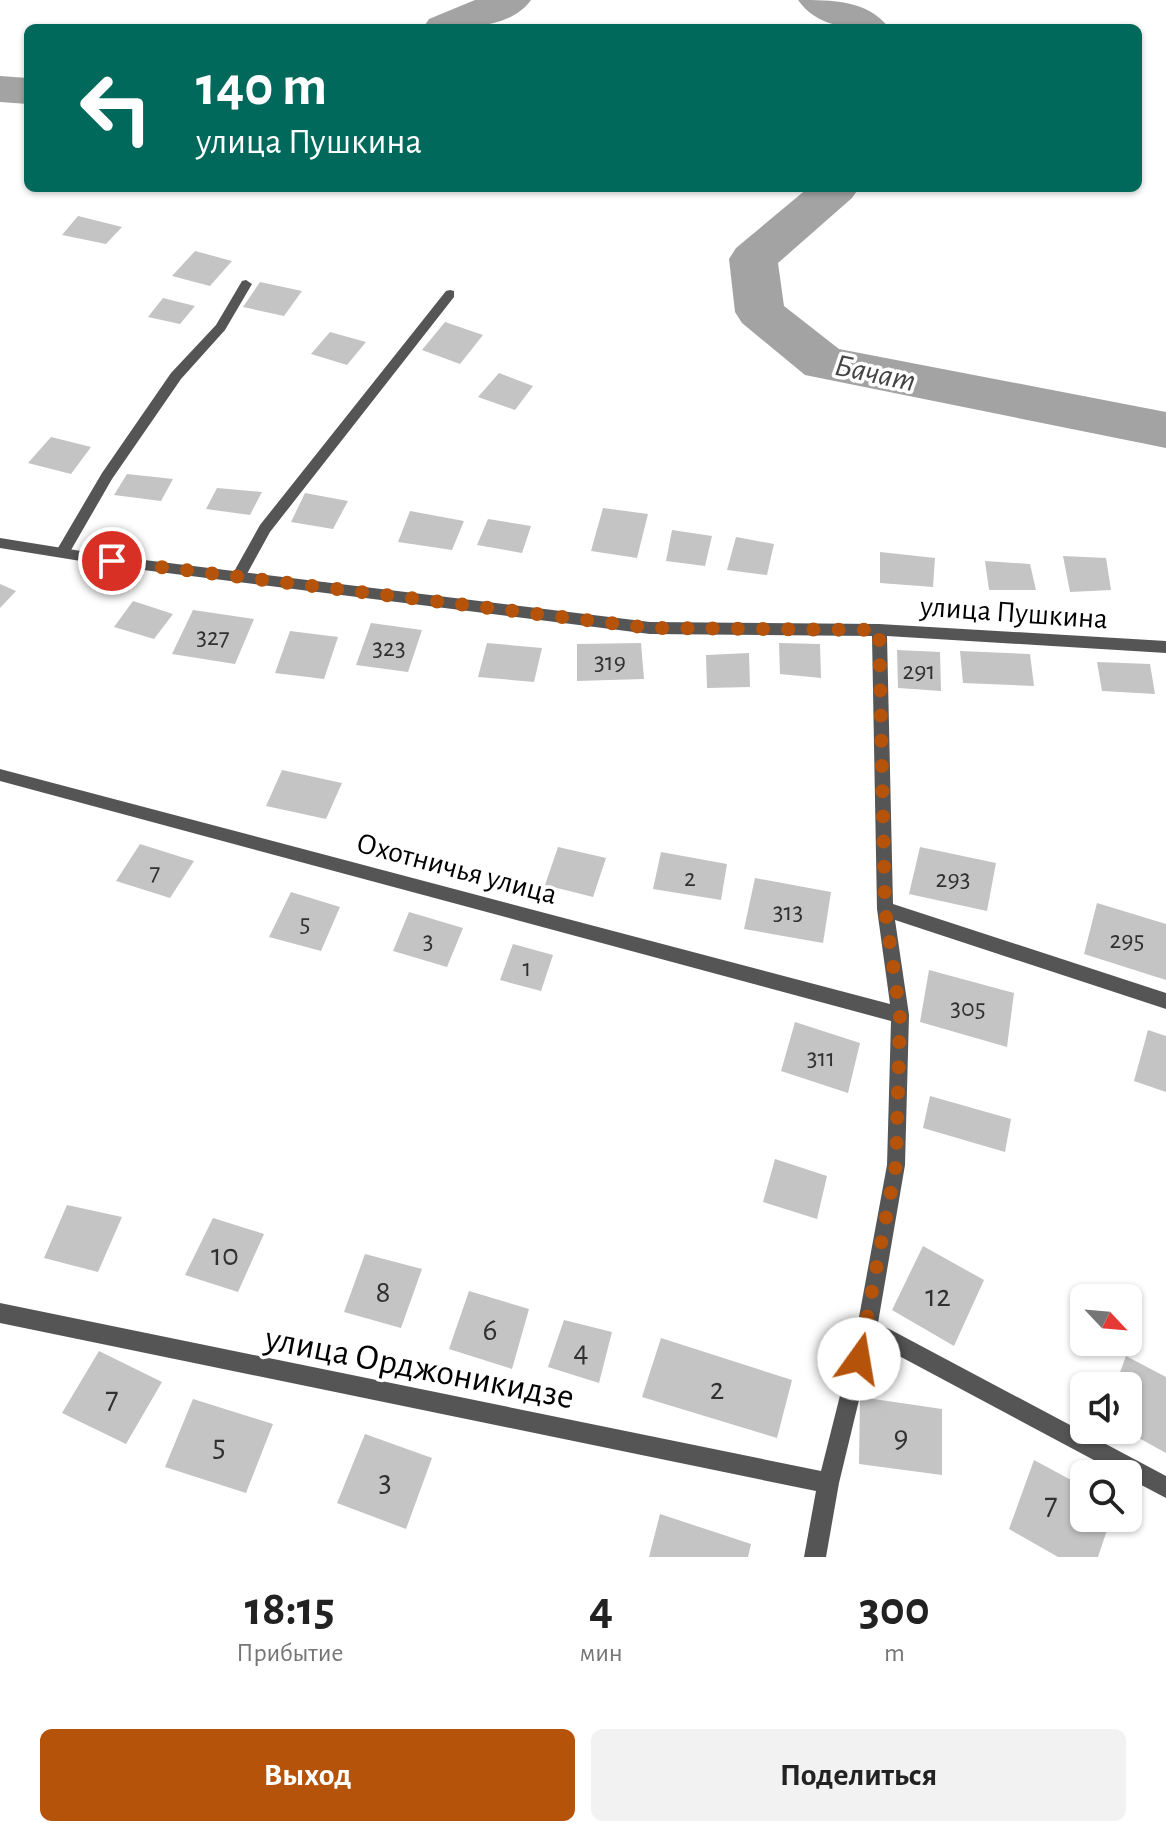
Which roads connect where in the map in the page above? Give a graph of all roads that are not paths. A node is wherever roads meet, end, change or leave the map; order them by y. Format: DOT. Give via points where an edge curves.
graph roads {
  1 [pos="246,284"];
  2 [pos="450,294"];
  3 [pos="0,543"];
  4 [pos="62,553"];
  5 [pos="238,577"];
  6 [pos="879,630"];
  7 [pos="1166,647"];
  8 [pos="0,775"];
  9 [pos="885,909"];
  10 [pos="1166,1001"];
  11 [pos="900,1015"];
  12 [pos="0,1313"];
  13 [pos="867,1328"];
  14 [pos="828,1483"];
  15 [pos="1166,1487"];
  16 [pos="815,1557"];
  1 -- 4 [label="street" via="221,327 176,376 107,476"];
  2 -- 5 [label="street" via="265,529"];
  3 -- 4 [label="street, улица Пушкина"];
  4 -- 5 [label="street, улица Пушкина"];
  5 -- 6 [label="street, улица Пушкина" via="650,628"];
  6 -- 7 [label="street, улица Пушкина"];
  6 -- 9 [label="street"];
  8 -- 11 [label="street, Охотничья улица"];
  9 -- 10 [label="street"];
  9 -- 11 [label="street"];
  11 -- 13 [label="street" via="896,1165"];
  12 -- 14 [label="street, улица Орджоникидзе"];
  13 -- 14 [label="street"];
  13 -- 15 [label="street"];
  14 -- 16 [label="street"];
}
